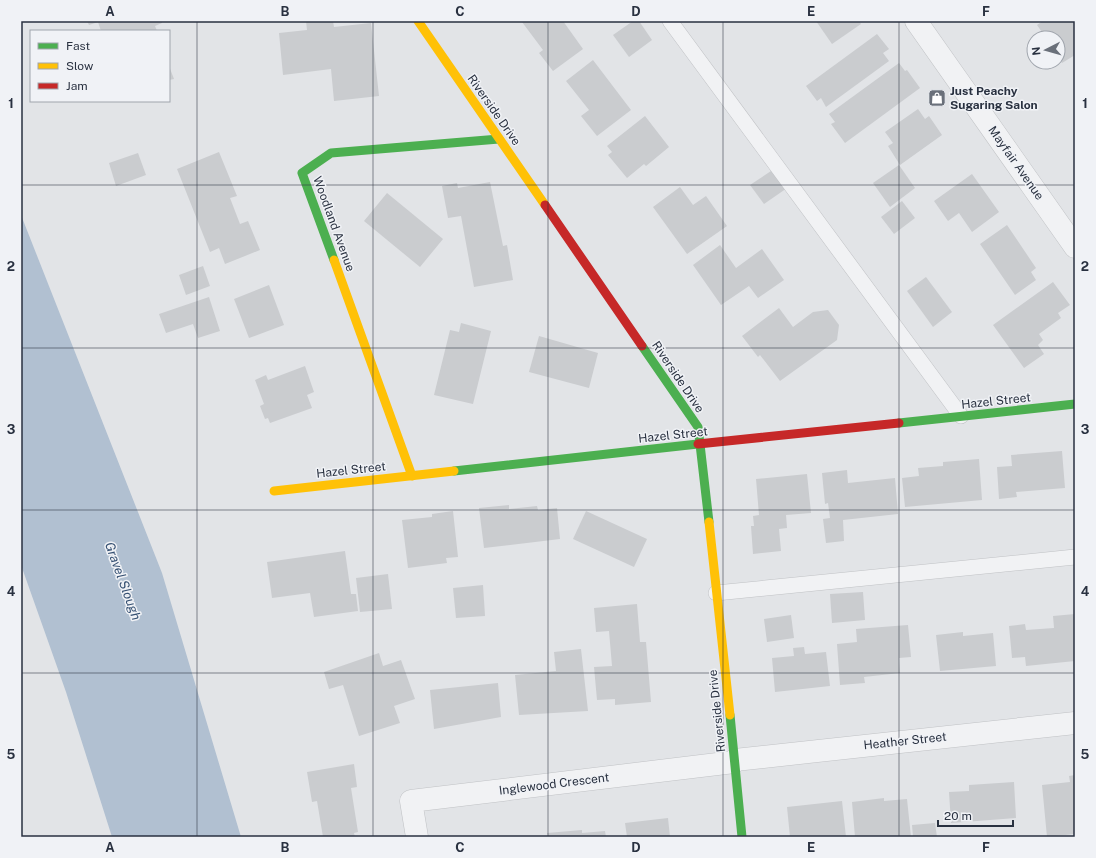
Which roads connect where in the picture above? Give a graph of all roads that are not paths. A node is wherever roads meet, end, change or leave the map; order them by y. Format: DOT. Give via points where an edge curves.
graph roads {
  1 [pos="418,21"];
  2 [pos="670,21"];
  3 [pos="916,21"];
  4 [pos="499,139"];
  5 [pos="1075,247"];
  6 [pos="1075,404"];
  7 [pos="961,416"];
  8 [pos="700,444"];
  9 [pos="412,476"];
  10 [pos="274,491"];
  11 [pos="1075,557"];
  12 [pos="716,593"];
  13 [pos="1075,723"];
  14 [pos="734,761"];
  15 [pos="417,837"];
  16 [pos="742,837"];
  1 -- 4 [label="street, Riverside Drive"];
  2 -- 7 [label="lane"];
  3 -- 5 [label="street, Mayfair Avenue"];
  4 -- 8 [label="street, Riverside Drive" via="698,427"];
  4 -- 9 [label="street, Woodland Avenue" via="331,153 302,173"];
  6 -- 7 [label="street, Hazel Street"];
  7 -- 8 [label="street, Hazel Street"];
  8 -- 9 [label="street, Hazel Street"];
  8 -- 12 [label="street, Riverside Drive"];
  9 -- 10 [label="street, Hazel Street"];
  11 -- 12 [label="lane"];
  12 -- 14 [label="street, Riverside Drive"];
  13 -- 14 [label="street, Heather Street"];
  14 -- 15 [label="street, Inglewood Crescent" via="411,801"];
  14 -- 16 [label="street, Riverside Drive"];
}
